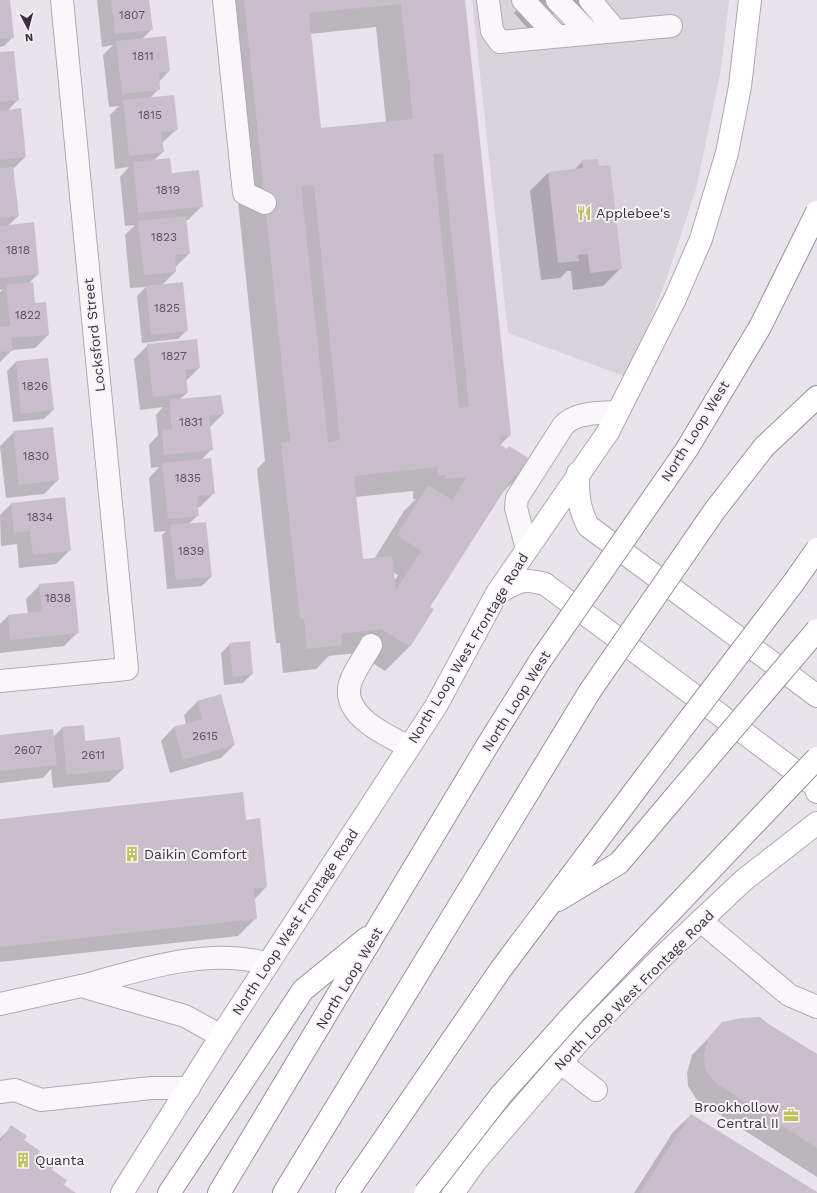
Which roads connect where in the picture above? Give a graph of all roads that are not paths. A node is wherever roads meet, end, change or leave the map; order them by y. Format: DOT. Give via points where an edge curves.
graph roads {
  1 [pos="62,0"];
  2 [pos="224,0"];
  3 [pos="488,0"];
  4 [pos="523,0"];
  5 [pos="540,0"];
  6 [pos="557,0"];
  7 [pos="576,0"];
  8 [pos="590,0"];
  9 [pos="750,0"];
  10 [pos="671,26"];
  11 [pos="587,33"];
  12 [pos="265,203"];
  13 [pos="817,212"];
  14 [pos="817,397"];
  15 [pos="618,412"];
  16 [pos="578,473"];
  17 [pos="527,549"];
  18 [pos="817,549"];
  19 [pos="497,594"];
  20 [pos="817,630"];
  21 [pos="371,646"];
  22 [pos="0,681"];
  23 [pos="817,696"];
  24 [pos="409,747"];
  25 [pos="817,758"];
  26 [pos="817,792"];
  27 [pos="814,822"];
  28 [pos="547,907"];
  29 [pos="701,921"];
  30 [pos="380,927"];
  31 [pos="268,964"];
  32 [pos="81,986"];
  33 [pos="0,1004"];
  34 [pos="817,1008"];
  35 [pos="221,1036"];
  36 [pos="561,1063"];
  37 [pos="189,1088"];
  38 [pos="596,1090"];
  39 [pos="0,1092"];
  40 [pos="122,1193"];
  41 [pos="169,1193"];
  42 [pos="219,1193"];
  43 [pos="284,1193"];
  44 [pos="347,1193"];
  45 [pos="425,1193"];
  46 [pos="453,1193"];
  1 -- 22 [label="street, Locksford Street" via="126,669"];
  2 -- 12 [label="street" via="244,193"];
  3 -- 11 [label="street" via="492,31 500,42"];
  4 -- 11 [label="street"];
  5 -- 11 [label="street"];
  6 -- 11 [label="street"];
  7 -- 11 [label="street"];
  8 -- 11 [label="street"];
  9 -- 15 [label="main road, North Loop West Frontage Road" via="740,86 727,153 701,239 675,299"];
  10 -- 11 [label="street"];
  13 -- 30 [label="main road, North Loop West, bridge" via="760,327 687,449 540,660"];
  14 -- 43 [label="main road, bridge" via="764,446 715,510 590,691"];
  15 -- 16 [label="main road, North Loop West Frontage Road" via="608,432"];
  15 -- 17 [label="street" via="577,417 563,426 517,498 516,508"];
  16 -- 17 [label="main road, North Loop West Frontage Road"];
  16 -- 23 [label="main road" via="578,499 581,513 588,526"];
  17 -- 19 [label="main road, North Loop West Frontage Road"];
  18 -- 28 [label="main road, bridge"];
  19 -- 24 [label="main road, North Loop West Frontage Road" via="436,706"];
  19 -- 26 [label="main road" via="516,583 528,580 545,584 815,786"];
  20 -- 28 [label="main road, bridge" via="619,863"];
  21 -- 24 [label="street" via="351,680 350,699 371,726"];
  24 -- 31 [label="main road, North Loop West Frontage Road"];
  25 -- 45 [label="main road, bridge" via="576,1011 501,1095"];
  27 -- 29 [label="main road, North Loop West Frontage Road" via="744,880"];
  28 -- 44 [label="main road" via="501,969"];
  29 -- 34 [label="street" via="789,995"];
  29 -- 36 [label="main road, North Loop West Frontage Road" via="581,1039"];
  30 -- 41 [label="main road" via="303,990"];
  30 -- 42 [label="main road, North Loop West"];
  31 -- 32 [label="street" via="240,957 214,958 151,967"];
  31 -- 35 [label="main road, North Loop West Frontage Road"];
  32 -- 33 [label="street"];
  32 -- 35 [label="street" via="185,1016"];
  35 -- 37 [label="main road, North Loop West Frontage Road"];
  36 -- 38 [label="street"];
  36 -- 46 [label="main road, North Loop West Frontage Road" via="475,1162"];
  37 -- 39 [label="street" via="151,1088 41,1100 15,1090"];
  37 -- 40 [label="main road, North Loop West Frontage Road"];
}
